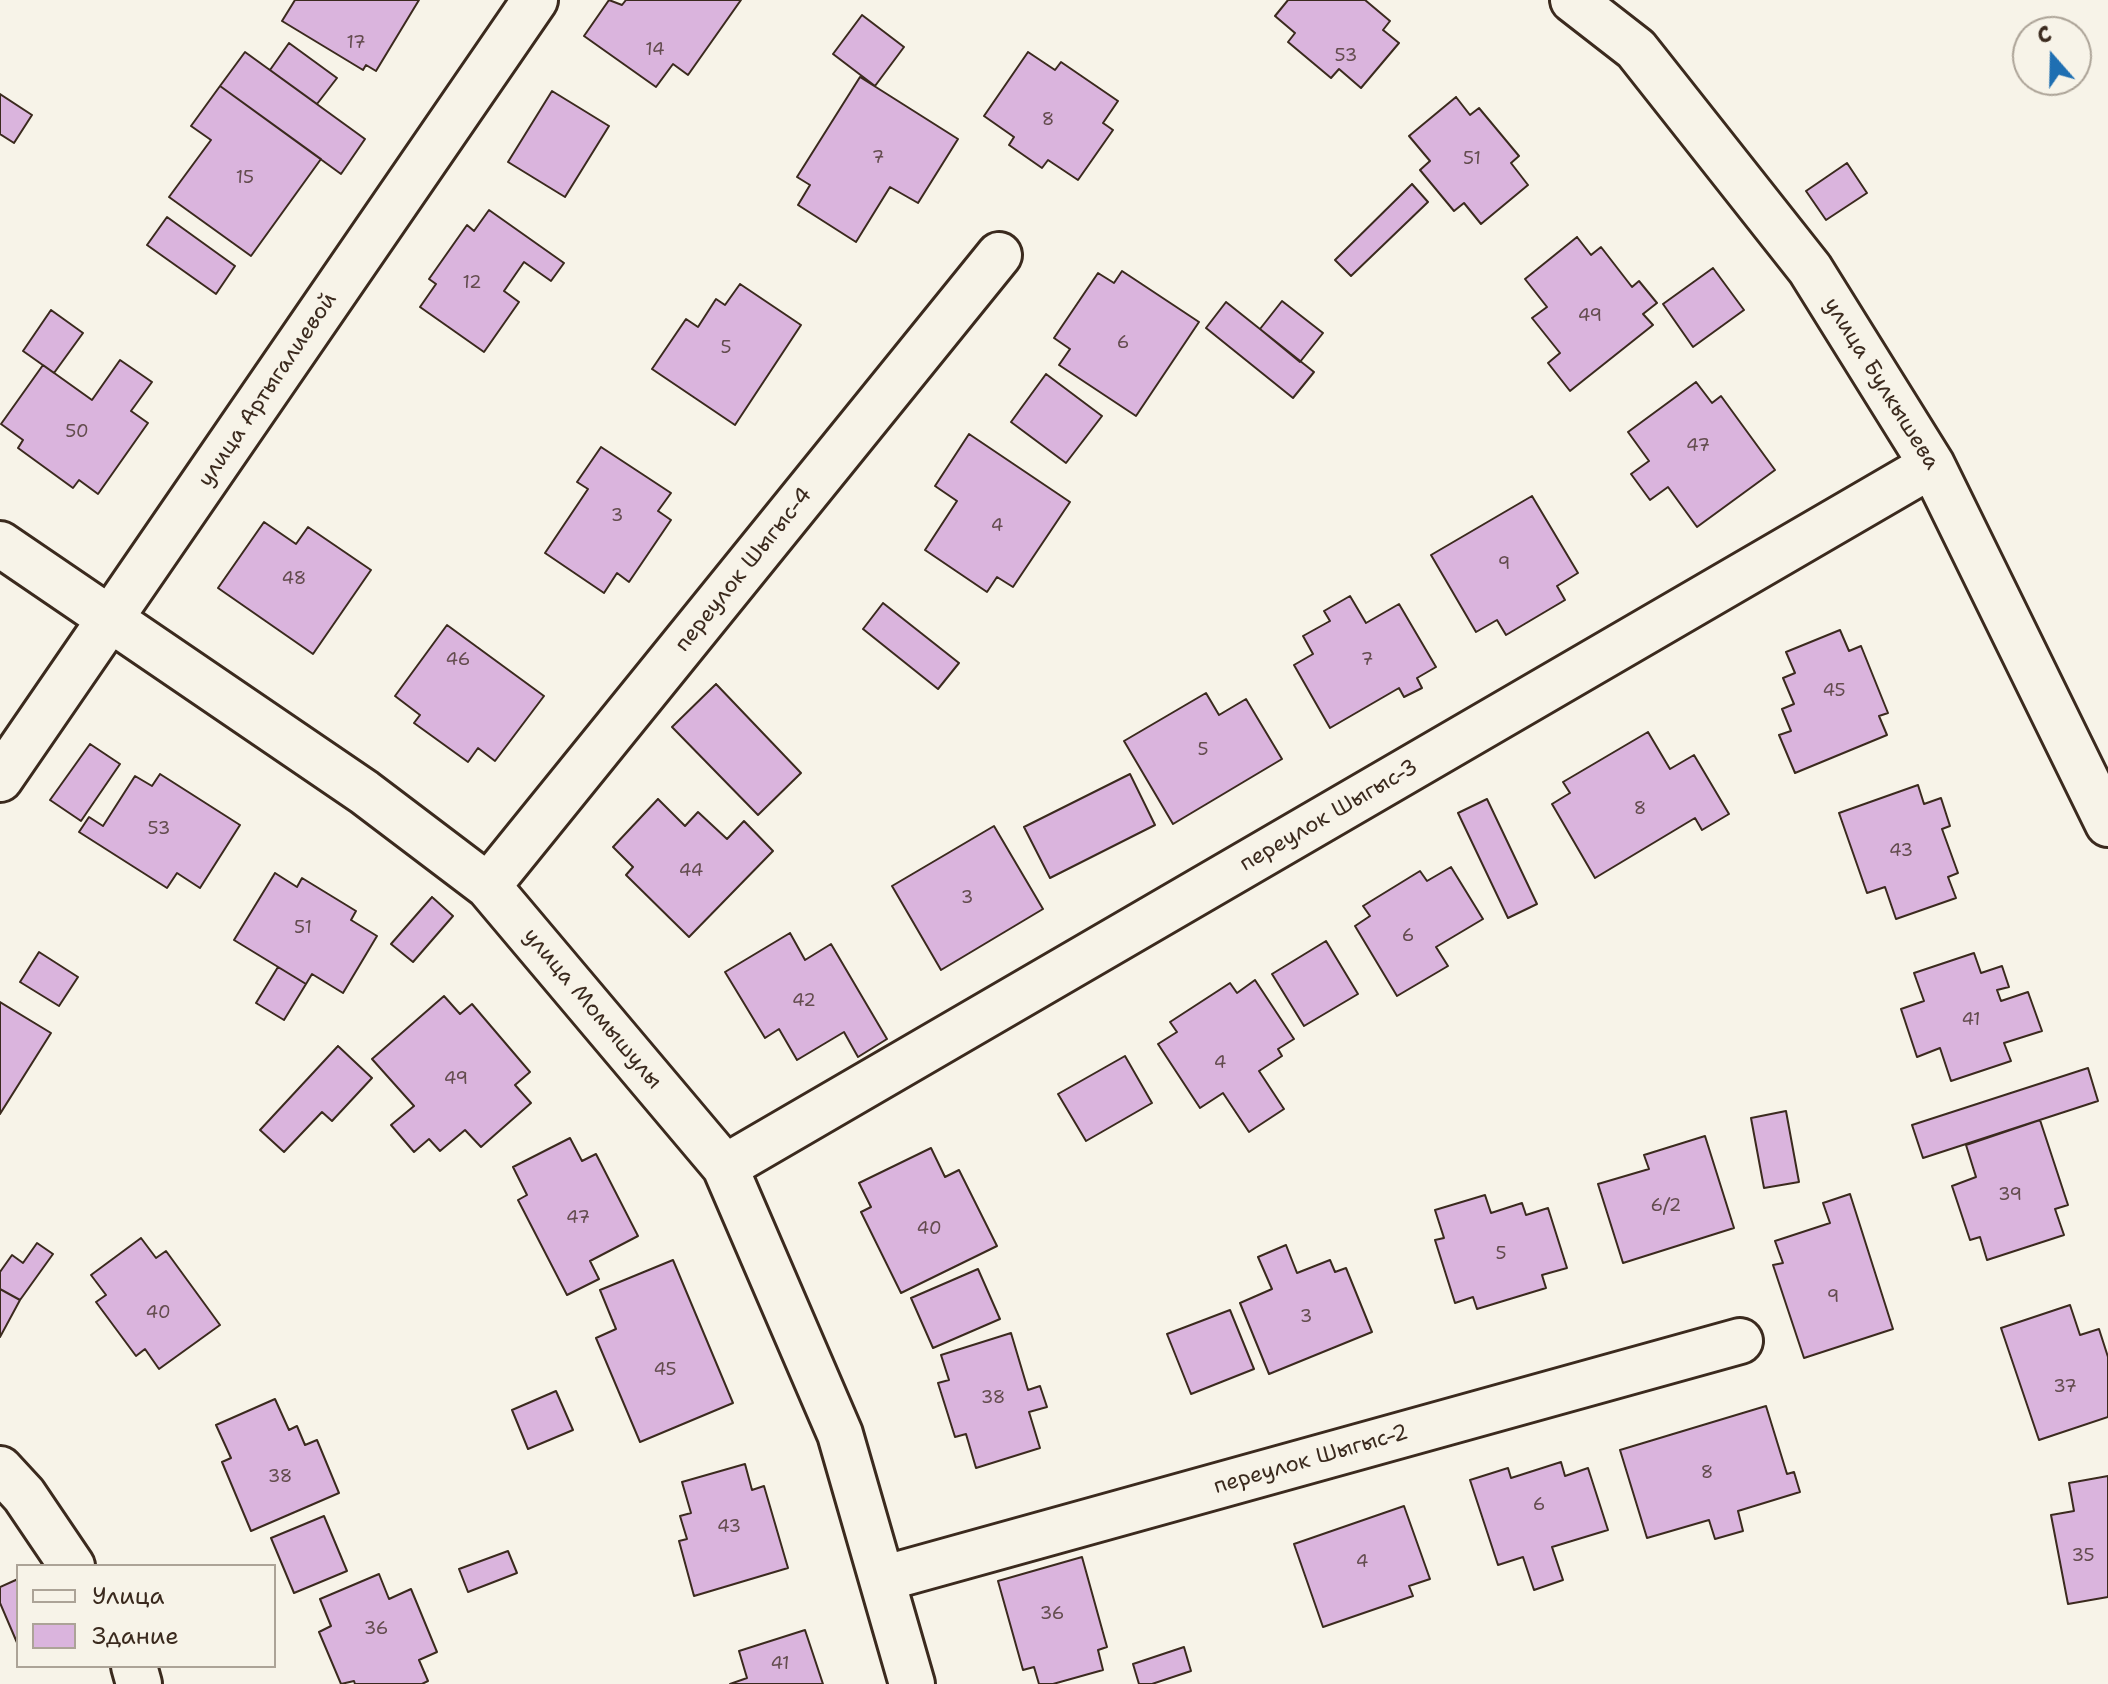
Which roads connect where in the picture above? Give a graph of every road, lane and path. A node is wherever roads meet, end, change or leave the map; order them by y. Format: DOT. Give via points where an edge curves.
graph roads {
  1 [pos="535,0"];
  2 [pos="1573,0"];
  3 [pos="999,255"];
  4 [pos="1932,465"];
  5 [pos="0,544"];
  6 [pos="111,619"];
  7 [pos="0,779"];
  8 [pos="2108,824"];
  9 [pos="488,886"];
  10 [pos="725,1167"];
  11 [pos="1740,1341"];
  12 [pos="0,1469"];
  13 [pos="71,1564"];
  14 [pos="882,1579"];
  15 [pos="912,1684"];
  1 -- 6 [label="street, улица Артыгалиевой"];
  2 -- 4 [label="street, улица Булкышева" via="1636,49 1810,269"];
  3 -- 9 [label="street, переулок Шыгыс-4"];
  4 -- 8 [label="street, улица Булкышева"];
  4 -- 10 [label="street, переулок Шыгыс-3"];
  5 -- 6 [label="street, улица Момышулы"];
  6 -- 7 [label="street, улица Артыгалиевой"];
  6 -- 9 [label="street, улица Момышулы" via="364,792"];
  9 -- 10 [label="street, улица Момышулы"];
  10 -- 14 [label="street, улица Момышулы" via="840,1434"];
  11 -- 14 [label="street, переулок Шыгыс-2"];
  12 -- 13 [label="street"];
  14 -- 15 [label="street, улица Момышулы"];
}
